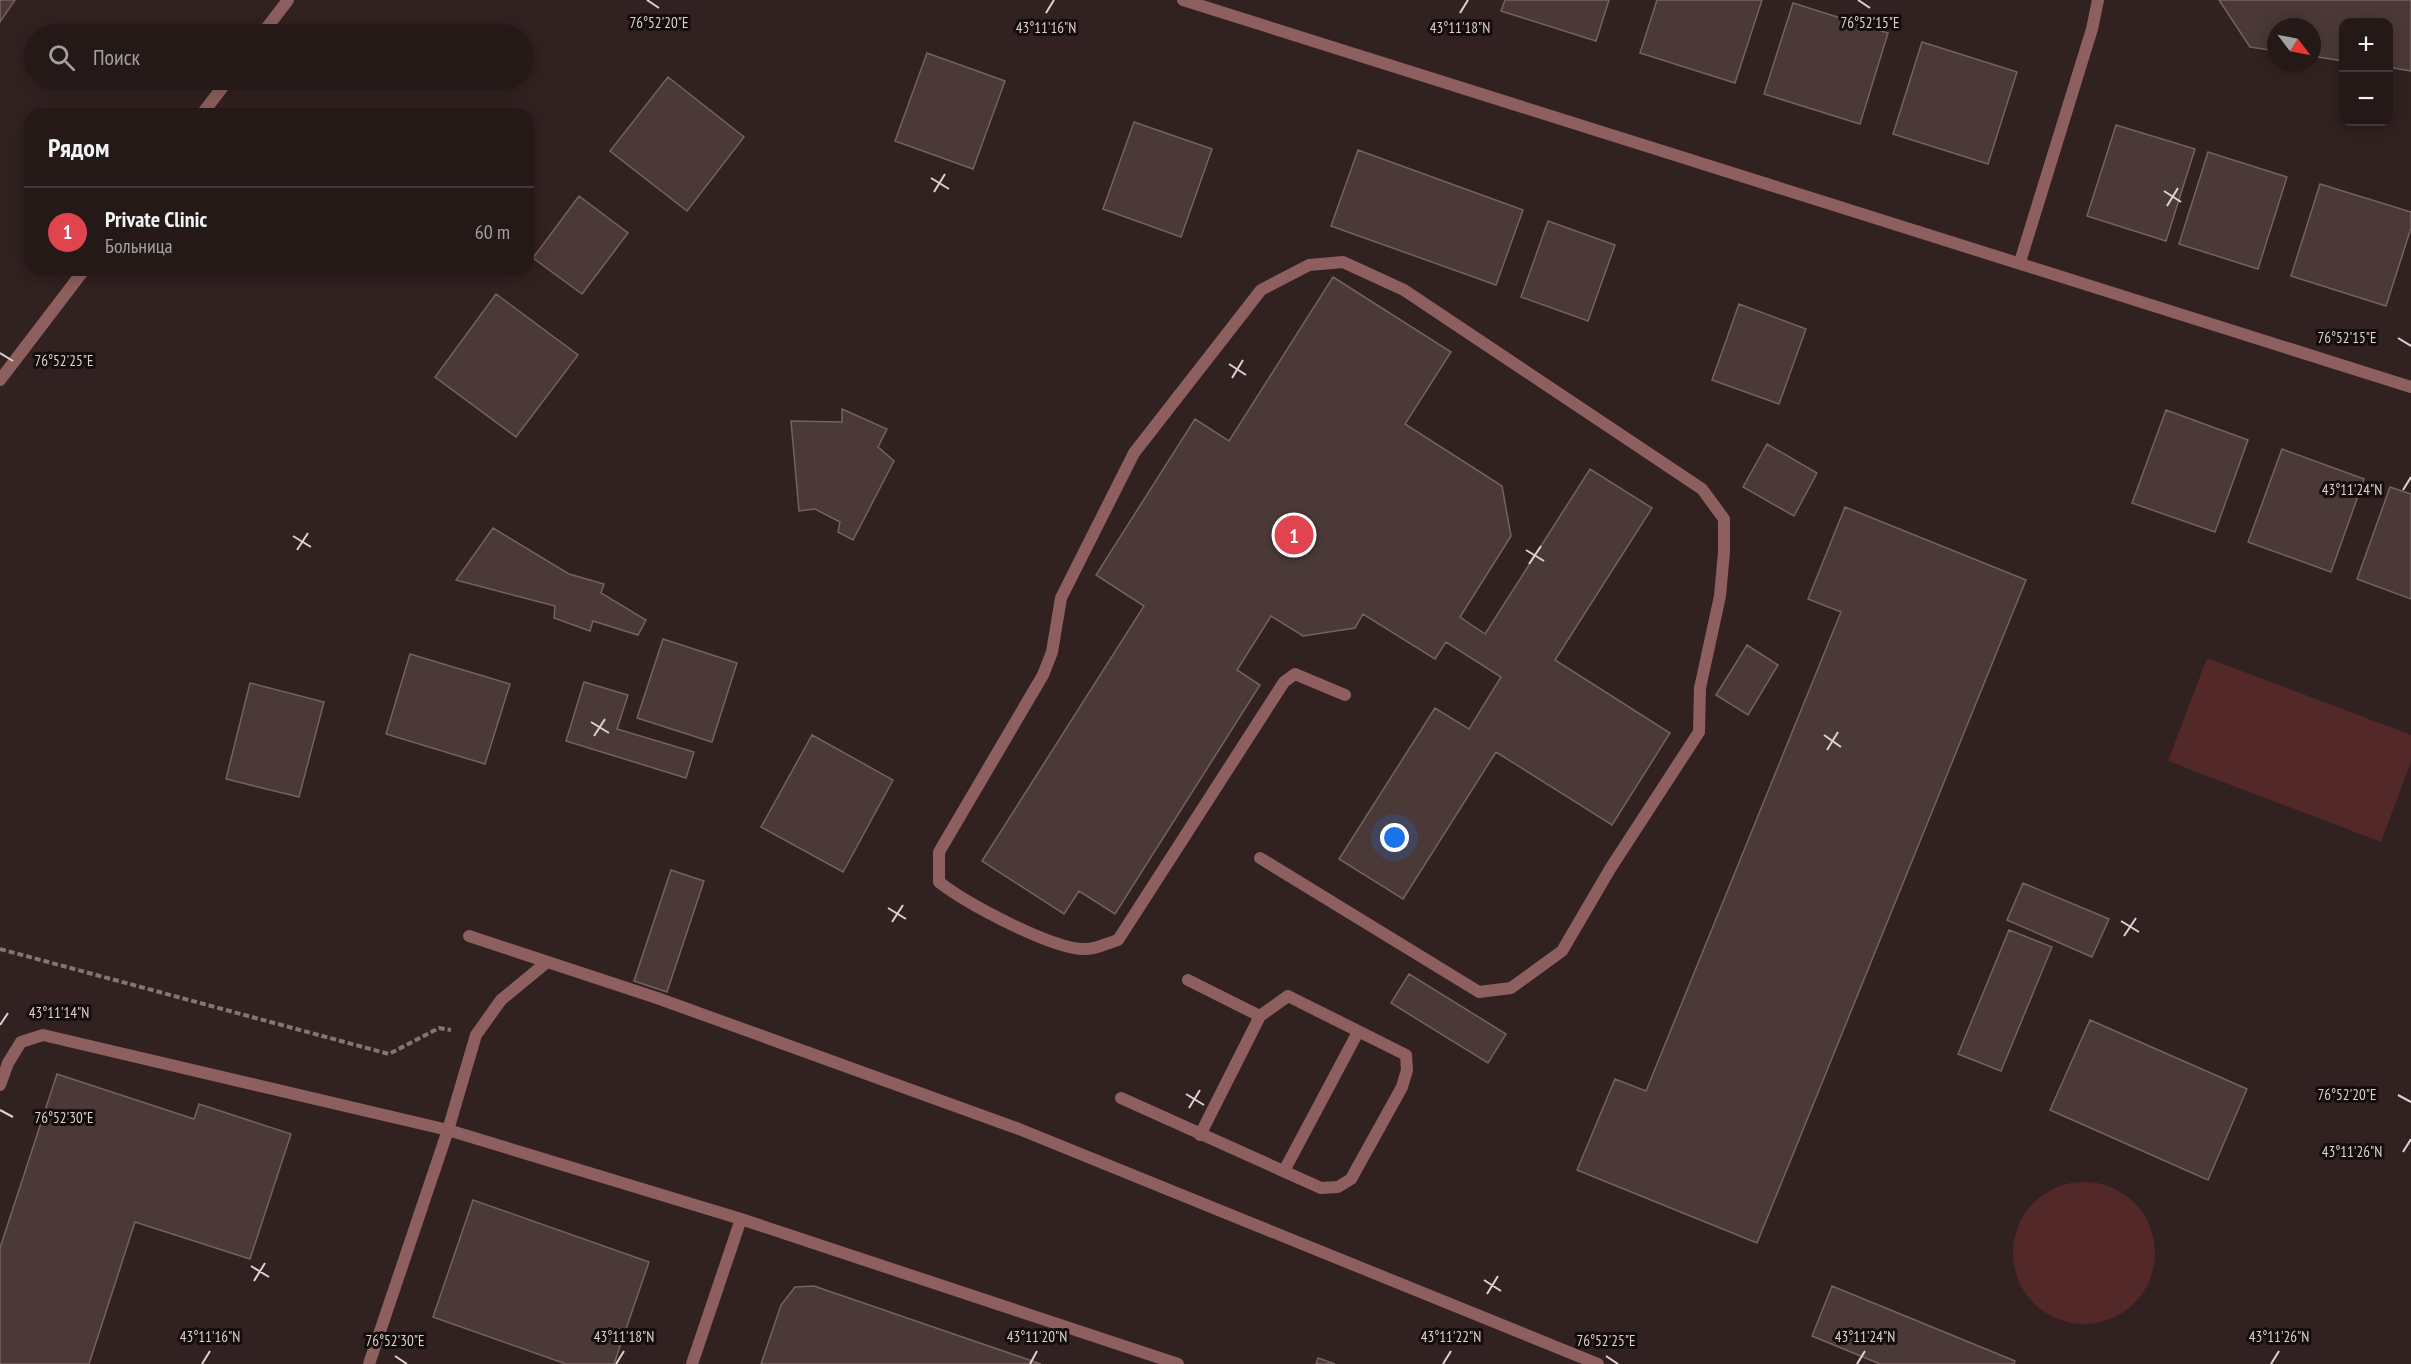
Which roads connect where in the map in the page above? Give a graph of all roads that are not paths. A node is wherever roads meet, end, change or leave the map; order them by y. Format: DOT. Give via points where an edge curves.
graph roads {
  1 [pos="288,0"];
  2 [pos="1183,0"];
  3 [pos="2098,0"];
  4 [pos="270,24"];
  5 [pos="220,90"];
  6 [pos="207,108"];
  7 [pos="2020,262"];
  8 [pos="79,276"];
  9 [pos="0,380"];
  10 [pos="2411,387"];
  11 [pos="1345,695"];
  12 [pos="1260,858"];
  13 [pos="469,936"];
  14 [pos="547,962"];
  15 [pos="1188,980"];
  16 [pos="1260,1016"];
  17 [pos="1358,1032"];
  18 [pos="0,1085"];
  19 [pos="1120,1098"];
  20 [pos="448,1130"];
  21 [pos="1200,1135"];
  22 [pos="1284,1171"];
  23 [pos="741,1219"];
  24 [pos="369,1364"];
  25 [pos="692,1364"];
  26 [pos="1178,1364"];
  27 [pos="1598,1364"];
  1 -- 4 [label="street"];
  2 -- 7 [label="street"];
  3 -- 7 [label="street"];
  5 -- 6 [label="street"];
  7 -- 10 [label="street"];
  8 -- 9 [label="street"];
  11 -- 12 [label="street" via="1295,674 1284,682 1118,940 1086,950 1038,937 939,882 939,852 1043,675 1052,652 1061,598 1134,453 1261,290 1309,265 1343,262 1404,290 1702,489 1724,519 1720,596 1701,688 1699,732 1610,868 1562,951 1510,988 1479,992"];
  13 -- 14 [label="street"];
  14 -- 20 [label="street" via="501,1000 476,1035"];
  14 -- 27 [label="street" via="1019,1129"];
  15 -- 16 [label="street"];
  16 -- 17 [label="street" via="1288,996"];
  16 -- 21 [label="street"];
  17 -- 22 [label="street"];
  17 -- 22 [label="street" via="1406,1056 1402,1087 1351,1179 1338,1187 1321,1188"];
  18 -- 20 [label="street" via="21,1042 44,1035"];
  19 -- 21 [label="street"];
  20 -- 23 [label="street"];
  20 -- 24 [label="street"];
  21 -- 22 [label="street"];
  23 -- 25 [label="street"];
  23 -- 26 [label="street"];
}
